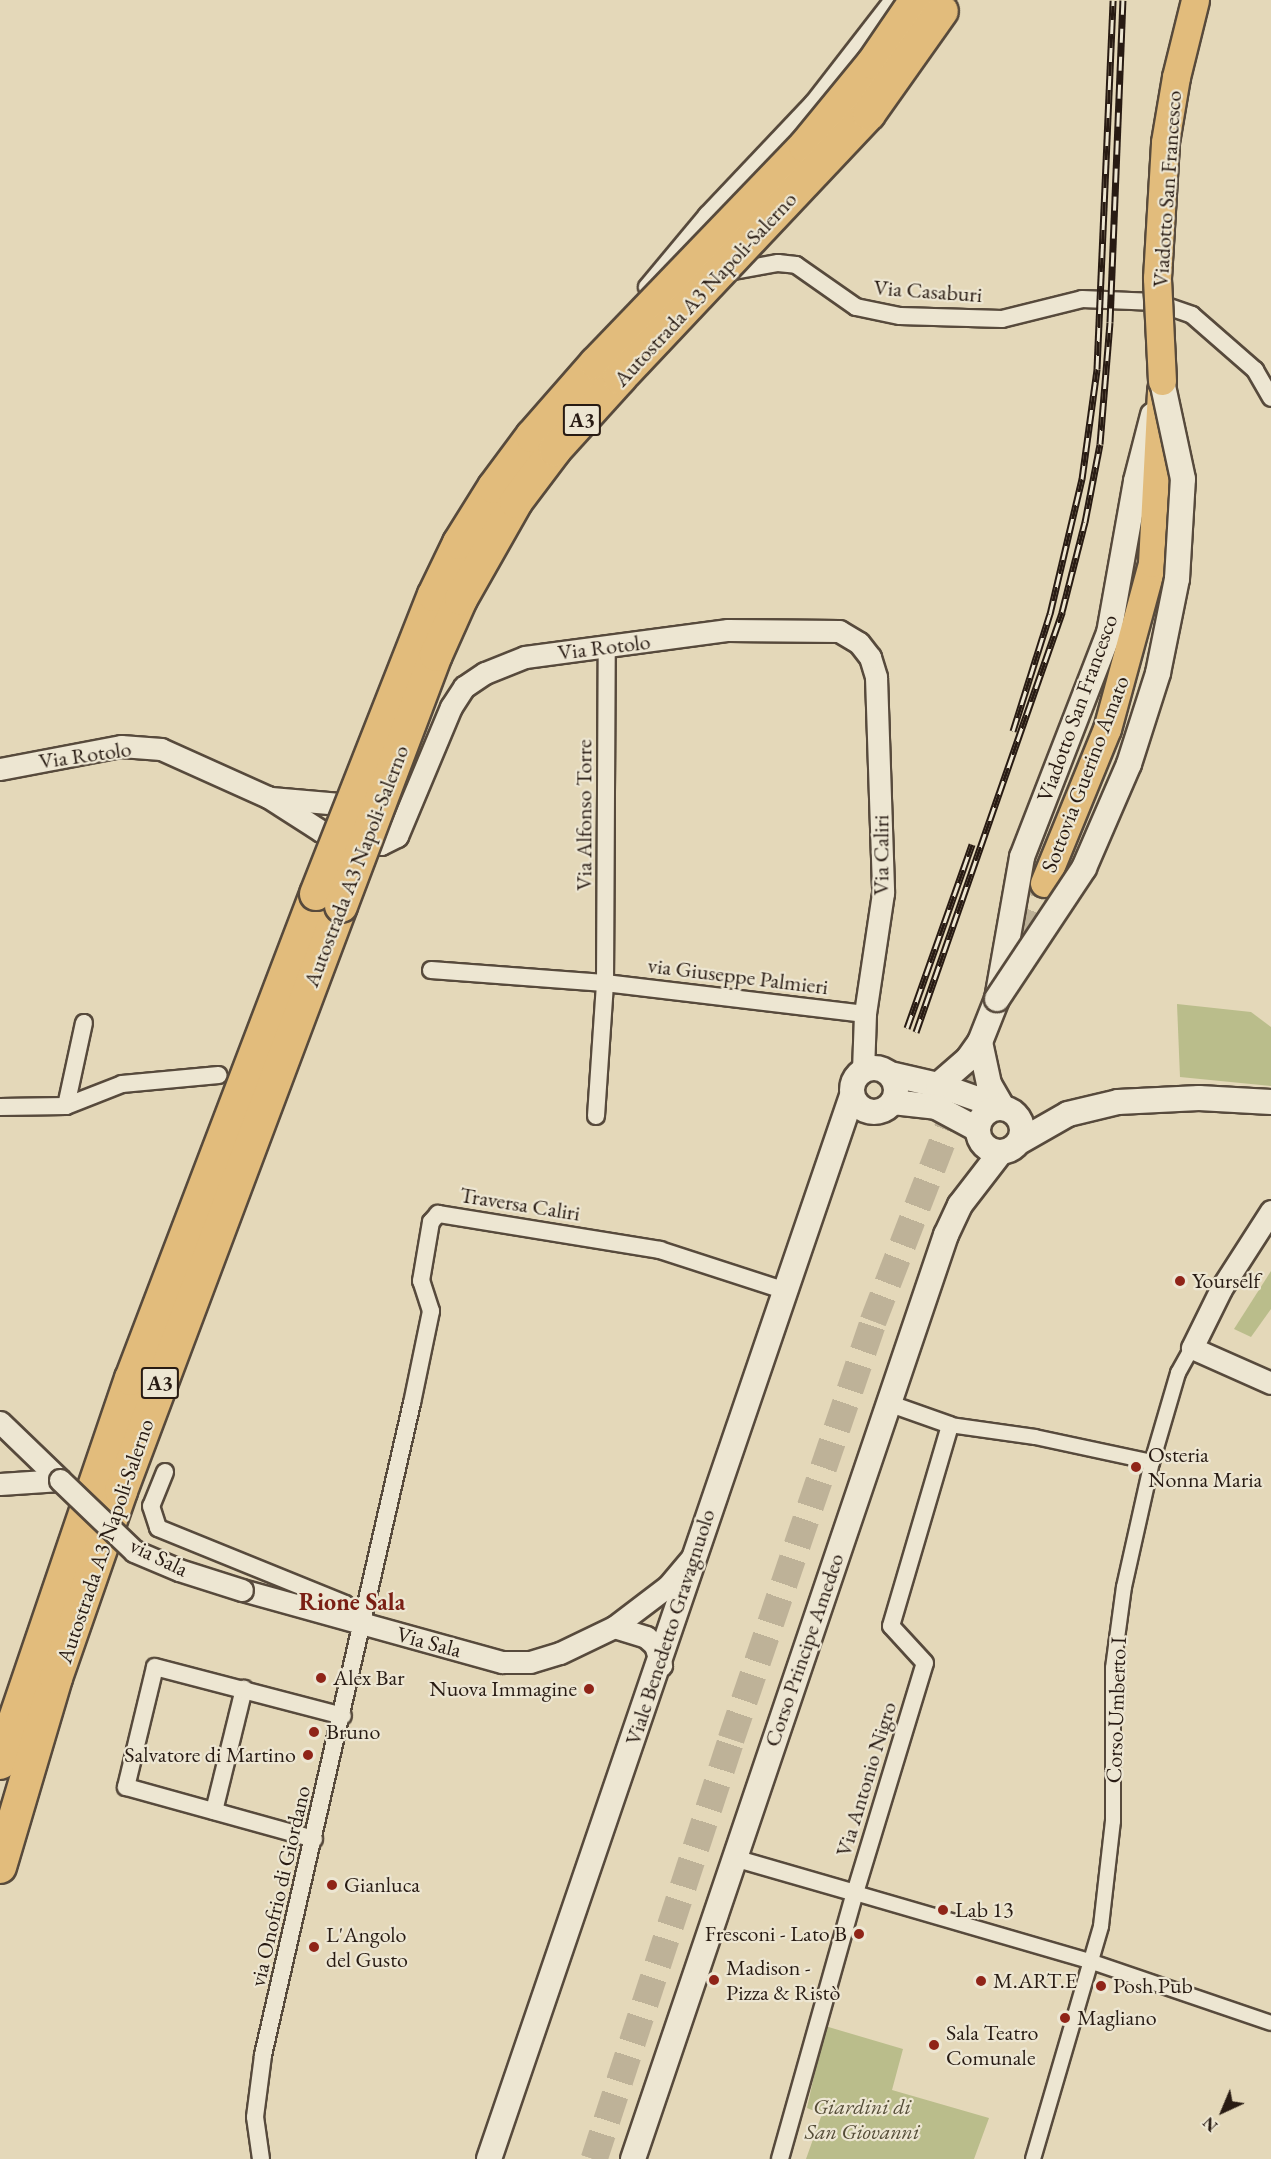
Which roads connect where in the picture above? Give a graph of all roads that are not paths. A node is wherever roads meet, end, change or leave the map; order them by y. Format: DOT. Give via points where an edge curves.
graph roads {
  1 [pos="893,0"];
  2 [pos="1195,0"];
  3 [pos="935,4"];
  4 [pos="1162,381"];
  5 [pos="1271,398"];
  6 [pos="859,643"];
  7 [pos="607,646"];
  8 [pos="0,769"];
  9 [pos="419,789"];
  10 [pos="268,797"];
  11 [pos="1044,883"];
  12 [pos="329,900"];
  13 [pos="431,970"];
  14 [pos="605,983"];
  15 [pos="997,999"];
  16 [pos="865,1014"];
  17 [pos="84,1023"];
  18 [pos="980,1042"];
  19 [pos="863,1071"];
  20 [pos="890,1074"];
  21 [pos="219,1075"];
  22 [pos="938,1085"];
  23 [pos="852,1096"];
  24 [pos="893,1102"];
  25 [pos="1265,1104"];
  26 [pos="66,1106"];
  27 [pos="0,1107"];
  28 [pos="1009,1111"];
  29 [pos="1068,1114"];
  30 [pos="596,1116"];
  31 [pos="977,1129"];
  32 [pos="1009,1148"];
  33 [pos="1271,1211"];
  34 [pos="783,1290"];
  35 [pos="1192,1348"];
  36 [pos="1271,1383"];
  37 [pos="412,1403"];
  38 [pos="888,1403"];
  39 [pos="0,1422"];
  40 [pos="950,1425"];
  41 [pos="1152,1462"];
  42 [pos="165,1472"];
  43 [pos="60,1480"];
  44 [pos="0,1484"];
  45 [pos="692,1557"];
  46 [pos="242,1590"];
  47 [pos="363,1625"];
  48 [pos="614,1627"];
  49 [pos="661,1665"];
  50 [pos="244,1689"];
  51 [pos="343,1716"];
  52 [pos="0,1763"];
  53 [pos="214,1811"];
  54 [pos="314,1839"];
  55 [pos="734,1858"];
  56 [pos="0,1867"];
  57 [pos="855,1893"];
  58 [pos="1089,1961"];
  59 [pos="1271,2023"];
  60 [pos="261,2159"];
  61 [pos="489,2159"];
  62 [pos="633,2159"];
  63 [pos="780,2159"];
  64 [pos="1033,2159"];
  1 -- 5 [label="street, Via Casaburi" via="813,103 706,215 647,287 778,263 796,265 856,307 900,316 1002,319 1082,299 1155,302 1192,315 1255,370"];
  2 -- 4 [label="main road, Viadotto San Francesco, bridge" via="1176,77 1166,142 1157,278"];
  3 -- 12 [label="highway, Autostrada A3 Napoli-Salerno / A3, bridge" via="873,63 805,146 596,363 532,436 494,487 459,543 434,595"];
  4 -- 11 [label="main road, Sottovia Guerino Amato" via="1152,563 1107,729"];
  4 -- 15 [label="main road, Viadotto San Francesco, bridge" via="1136,481 1108,633 1022,857"];
  4 -- 15 [label="main road, Viadotto San Francesco, bridge" via="1183,479 1177,579 1158,673 1128,764 1084,868"];
  6 -- 7 [label="street, Via Rotolo" via="839,631 798,628 728,630"];
  6 -- 16 [label="street, Via Caliri" via="870,657 876,677 883,893"];
  7 -- 9 [label="street, Via Rotolo" via="525,657 464,687 451,707"];
  7 -- 14 [label="street, Via Alfonso Torre"];
  8 -- 10 [label="street, Via Rotolo" via="120,746 161,749"];
  9 -- 10 [label="street, Via Rotolo" via="394,804 364,806"];
  9 -- 10 [label="street, Via Rotolo" via="397,836 381,844 321,831"];
  12 -- 52 [label="highway, Autostrada A3 Napoli-Salerno / A3" via="130,1379"];
  12 -- 56 [label="highway, Autostrada A3 Napoli-Salerno / A3" via="57,1678"];
  13 -- 14 [label="street"];
  14 -- 16 [label="street, via Giuseppe Palmieri"];
  14 -- 30 [label="street"];
  15 -- 18 [label="main road, Viadotto San Francesco"];
  16 -- 19 [label="street, Via Caliri"];
  17 -- 26 [label="street"];
  18 -- 22 [label="main road, Viadotto San Francesco" via="968,1059"];
  18 -- 28 [label="main road" via="989,1084"];
  19 -- 20 [label="main road" via="877,1068"];
  19 -- 23 [label="main road, Via Caliri" via="853,1081"];
  20 -- 22 [label="main road, Corso Principe Amedeo"];
  20 -- 24 [label="main road" via="896,1088"];
  21 -- 26 [label="street" via="122,1084"];
  22 -- 28 [label="main road, Corso Principe Amedeo"];
  23 -- 24 [label="main road" via="860,1108 874,1113"];
  23 -- 34 [label="main road, Viale Benedetto Gravagnuolo"];
  24 -- 31 [label="main road" via="936,1107"];
  25 -- 29 [label="main road, Corso Principe Amedeo" via="1199,1098 1118,1102"];
  26 -- 27 [label="street"];
  28 -- 29 [label="main road, Corso Principe Amedeo"];
  28 -- 31 [label="main road" via="983,1115"];
  28 -- 32 [label="main road" via="1022,1128"];
  29 -- 32 [label="main road, Corso Principe Amedeo"];
  31 -- 32 [label="main road" via="981,1143"];
  32 -- 38 [label="main road, Corso Principe Amedeo" via="960,1205"];
  33 -- 35 [label="street, Corso Umberto I" via="1221,1289"];
  34 -- 37 [label="street, Traversa Caliri" via="660,1250 438,1214 431,1222 421,1281 431,1311"];
  34 -- 45 [label="main road, Viale Benedetto Gravagnuolo"];
  35 -- 36 [label="street"];
  35 -- 41 [label="street, Corso Umberto I" via="1178,1372"];
  37 -- 47 [label="street, via Onofrio di Giordano"];
  38 -- 40 [label="street"];
  38 -- 55 [label="main road, Corso Principe Amedeo"];
  39 -- 43 [label="street, via Sala"];
  40 -- 41 [label="street" via="1035,1437"];
  40 -- 57 [label="street, Via Antonio Nigro" via="891,1626 925,1663"];
  41 -- 58 [label="street, Corso Umberto I" via="1124,1587 1113,1668 1113,1821 1101,1926"];
  42 -- 47 [label="street" via="151,1506 158,1528 345,1604"];
  43 -- 44 [label="street"];
  43 -- 46 [label="street, via Sala, bridge" via="134,1551"];
  45 -- 48 [label="street, Via Sala" via="668,1586"];
  45 -- 49 [label="main road, Viale Benedetto Gravagnuolo"];
  46 -- 47 [label="street, Via Sala"];
  47 -- 48 [label="street, Via Sala" via="502,1662 530,1662 560,1653"];
  47 -- 51 [label="street, via Onofrio di Giordano"];
  48 -- 49 [label="street" via="646,1637 655,1645"];
  49 -- 61 [label="main road, Viale Benedetto Gravagnuolo"];
  50 -- 51 [label="street"];
  50 -- 53 [label="street"];
  50 -- 53 [label="street" via="155,1667 126,1787"];
  51 -- 54 [label="street, via Onofrio di Giordano"];
  53 -- 54 [label="street"];
  54 -- 60 [label="street, via Onofrio di Giordano" via="263,2055 255,2117"];
  55 -- 57 [label="street"];
  55 -- 62 [label="main road, Corso Principe Amedeo"];
  57 -- 58 [label="street"];
  57 -- 63 [label="street, Via Antonio Nigro"];
  58 -- 59 [label="street"];
  58 -- 64 [label="street, Corso Umberto I"];
}
